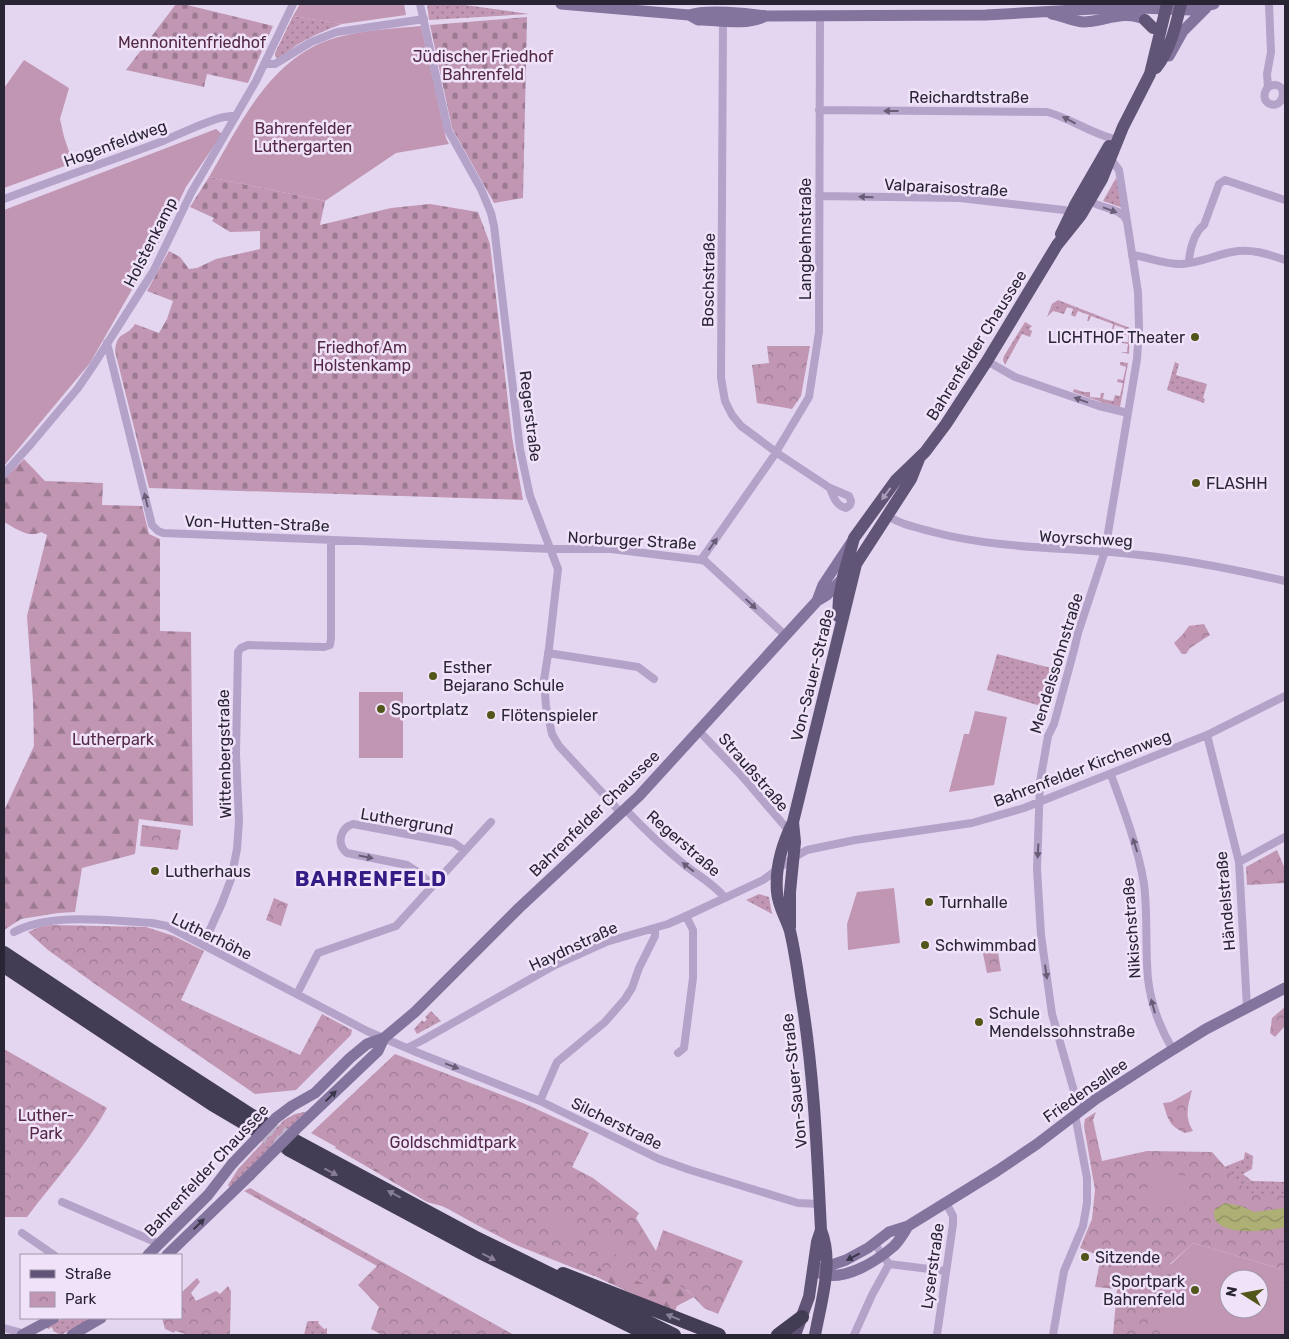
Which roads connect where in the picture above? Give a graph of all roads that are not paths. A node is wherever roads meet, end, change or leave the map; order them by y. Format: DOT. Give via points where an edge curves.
graph roads {
  1 [pos="293,4"];
  2 [pos="420,4"];
  3 [pos="561,4"];
  4 [pos="1147,4"];
  5 [pos="1269,4"];
  6 [pos="1211,5"];
  7 [pos="1130,7"];
  8 [pos="1166,7"];
  9 [pos="1181,7"];
  10 [pos="1074,10"];
  11 [pos="1041,11"];
  12 [pos="723,13"];
  13 [pos="820,16"];
  14 [pos="1106,18"];
  15 [pos="424,19"];
  16 [pos="1152,29"];
  17 [pos="264,64"];
  18 [pos="1153,71"];
  19 [pos="1268,87"];
  20 [pos="819,110"];
  21 [pos="236,116"];
  22 [pos="1123,127"];
  23 [pos="1114,139"];
  24 [pos="1110,160"];
  25 [pos="1098,165"];
  26 [pos="1086,186"];
  27 [pos="819,196"];
  28 [pos="4,199"];
  29 [pos="1285,200"];
  30 [pos="1090,201"];
  31 [pos="1071,214"];
  32 [pos="1128,223"];
  33 [pos="1057,246"];
  34 [pos="1132,255"];
  35 [pos="1285,260"];
  36 [pos="1189,263"];
  37 [pos="107,342"];
  38 [pos="987,361"];
  39 [pos="1128,413"];
  40 [pos="775,451"];
  41 [pos="919,459"];
  42 [pos="4,474"];
  43 [pos="830,488"];
  44 [pos="886,515"];
  45 [pos="854,538"];
  46 [pos="331,540"];
  47 [pos="551,549"];
  48 [pos="1104,551"];
  49 [pos="702,560"];
  50 [pos="856,564"];
  51 [pos="843,577"];
  52 [pos="1285,581"];
  53 [pos="817,601"];
  54 [pos="786,636"];
  55 [pos="838,636"];
  56 [pos="548,653"];
  57 [pos="654,679"];
  58 [pos="1285,696"];
  59 [pos="699,731"];
  60 [pos="1207,735"];
  61 [pos="1111,775"];
  62 [pos="1040,802"];
  63 [pos="623,811"];
  64 [pos="491,822"];
  65 [pos="789,830"];
  66 [pos="1285,837"];
  67 [pos="464,850"];
  68 [pos="793,858"];
  69 [pos="1239,862"];
  70 [pos="777,870"];
  71 [pos="432,885"];
  72 [pos="790,892"];
  73 [pos="725,898"];
  74 [pos="686,916"];
  75 [pos="655,928"];
  76 [pos="789,930"];
  77 [pos="14,932"];
  78 [pos="203,945"];
  79 [pos="4,953"];
  80 [pos="4,966"];
  81 [pos="1285,988"];
  82 [pos="297,994"];
  83 [pos="1247,1008"];
  84 [pos="384,1038"];
  85 [pos="407,1048"];
  86 [pos="1173,1050"];
  87 [pos="678,1053"];
  88 [pos="540,1100"];
  89 [pos="1077,1113"];
  90 [pos="265,1124"];
  91 [pos="293,1140"];
  92 [pos="62,1202"];
  93 [pos="946,1203"];
  94 [pos="820,1204"];
  95 [pos="908,1226"];
  96 [pos="22,1233"];
  97 [pos="874,1243"];
  98 [pos="160,1244"];
  99 [pos="53,1254"];
  100 [pos="149,1254"];
  101 [pos="168,1254"];
  102 [pos="886,1259"];
  103 [pos="531,1266"];
  104 [pos="822,1271"];
  105 [pos="946,1271"];
  106 [pos="809,1297"];
  107 [pos="802,1317"];
  108 [pos="52,1319"];
  109 [pos="100,1319"];
  110 [pos="4,1328"];
  111 [pos="83,1332"];
  112 [pos="26,1335"];
  113 [pos="72,1335"];
  114 [pos="649,1335"];
  115 [pos="674,1335"];
  116 [pos="718,1335"];
  117 [pos="778,1335"];
  118 [pos="796,1335"];
  119 [pos="806,1335"];
  120 [pos="815,1335"];
  121 [pos="854,1335"];
  122 [pos="937,1335"];
  123 [pos="1053,1335"];
  1 -- 17 [label="street, Holstenkamp"];
  2 -- 15 [label="street, Regerstraße"];
  3 -- 12 [label="main road" via="689,15"];
  4 -- 7 [label="main road"];
  5 -- 19 [label="street" via="1271,52"];
  6 -- 9 [label="main road" via="1191,10"];
  6 -- 18 [label="main road" via="1183,31 1172,53"];
  7 -- 8 [label="main road"];
  7 -- 10 [label="main road"];
  8 -- 9 [label="main road"];
  8 -- 16 [label="main road, Bahrenfelder Chaussee"];
  9 -- 18 [label="main road, Bahrenfelder Chaussee" via="1174,32"];
  10 -- 11 [label="main road"];
  10 -- 14 [label="main road"];
  11 -- 13 [label="main road" via="986,15"];
  11 -- 14 [label="main road" via="1073,21"];
  12 -- 13 [label="main road"];
  12 -- 40 [label="street, Boschstraße" via="721,381 732,415 741,426"];
  13 -- 20 [label="street, Langbehnstraße"];
  14 -- 16 [label="main road" via="1133,16"];
  15 -- 17 [label="street" via="337,32 311,42 275,64"];
  15 -- 47 [label="street, Regerstraße" via="448,130 491,213 524,467 530,496"];
  16 -- 18 [label="main road, Bahrenfelder Chaussee"];
  17 -- 21 [label="street, Holstenkamp"];
  18 -- 22 [label="main road, Bahrenfelder Chaussee"];
  23 -- 20 [label="street, Reichardtstraße, one-way" via="1047,112"];
  20 -- 27 [label="street, Langbehnstraße"];
  21 -- 28 [label="street, Hogenfeldweg" via="226,116"];
  21 -- 37 [label="street, Holstenkamp" via="191,193 154,270"];
  22 -- 23 [label="main road, Bahrenfelder Chaussee"];
  22 -- 24 [label="main road, Bahrenfelder Chaussee"];
  23 -- 25 [label="main road, Bahrenfelder Chaussee"];
  24 -- 25 [label="street"];
  24 -- 30 [label="main road, Bahrenfelder Chaussee"];
  24 -- 32 [label="street, Mendelssohnstraße" via="1119,170"];
  25 -- 26 [label="main road, Bahrenfelder Chaussee"];
  26 -- 30 [label="street" via="1086,197"];
  26 -- 31 [label="main road, Bahrenfelder Chaussee"];
  31 -- 27 [label="street, Valparaisostraße, one-way" via="1064,210 960,198"];
  27 -- 40 [label="street, Langbehnstraße" via="818,345 809,397"];
  29 -- 36 [label="street" via="1225,180 1219,184 1204,225 1195,238"];
  30 -- 32 [label="street, one-way" via="1121,214"];
  30 -- 33 [label="main road, Bahrenfelder Chaussee"];
  31 -- 33 [label="main road, Bahrenfelder Chaussee"];
  32 -- 34 [label="street, Mendelssohnstraße"];
  33 -- 38 [label="main road, Bahrenfelder Chaussee"];
  34 -- 36 [label="street" via="1170,264"];
  34 -- 39 [label="street, Mendelssohnstraße" via="1139,328 1138,359"];
  35 -- 36 [label="street" via="1239,251"];
  37 -- 42 [label="street, Holstenkamp" via="78,388"];
  46 -- 37 [label="street, Von-Hutten-Straße, one-way" via="163,533 152,526"];
  39 -- 38 [label="street, one-way" via="1016,377"];
  38 -- 41 [label="main road, Bahrenfelder Chaussee"];
  39 -- 48 [label="street, Mendelssohnstraße"];
  40 -- 43 [label="street, Boschstraße"];
  49 -- 40 [label="street, Norburger Straße, one-way"];
  41 -- 44 [label="main road, Bahrenfelder Chaussee" via="911,479"];
  41 -- 45 [label="main road, Bahrenfelder Chaussee, one-way" via="896,480"];
  44 -- 48 [label="street, Woyrschweg" via="902,524 987,543"];
  44 -- 50 [label="main road, Bahrenfelder Chaussee"];
  45 -- 51 [label="main road, Bahrenfelder Chaussee"];
  45 -- 53 [label="main road, Bahrenfelder Chaussee" via="825,582"];
  46 -- 47 [label="street, Von-Hutten-Straße"];
  46 -- 78 [label="street, Wittenbergstraße" via="330,645 248,645 238,652 237,849 231,879"];
  47 -- 49 [label="street, Norburger Straße" via="611,549"];
  47 -- 56 [label="street, Regerstraße" via="558,576"];
  48 -- 52 [label="street, Woyrschweg" via="1208,564"];
  48 -- 62 [label="street, Mendelssohnstraße" via="1048,736"];
  49 -- 54 [label="street, one-way"];
  50 -- 51 [label="main road, Bahrenfelder Chaussee"];
  50 -- 55 [label="main road, Von-Sauer-Straße"];
  51 -- 53 [label="main road, Bahrenfelder Chaussee"];
  51 -- 55 [label="main road, Bahrenfelder Chaussee"];
  53 -- 54 [label="main road, Bahrenfelder Chaussee"];
  54 -- 59 [label="main road, Bahrenfelder Chaussee"];
  55 -- 65 [label="main road, Von-Sauer-Straße"];
  56 -- 57 [label="street" via="638,667"];
  56 -- 63 [label="street, Regerstraße" via="544,686 554,738"];
  58 -- 60 [label="street, Bahrenfelder Kirchenweg"];
  59 -- 63 [label="main road, Bahrenfelder Chaussee"];
  59 -- 65 [label="street, Straußstraße"];
  60 -- 61 [label="street, Bahrenfelder Kirchenweg"];
  60 -- 69 [label="street, Händelstraße"];
  61 -- 62 [label="street, Bahrenfelder Kirchenweg"];
  86 -- 61 [label="street, Nikischstraße, one-way" via="1159,1025 1151,998 1142,876"];
  62 -- 68 [label="street, Bahrenfelder Kirchenweg" via="972,823 839,843 807,850"];
  62 -- 89 [label="street, Mendelssohnstraße, one-way" via="1038,886 1046,972 1052,1014"];
  73 -- 63 [label="street, Regerstraße, one-way"];
  63 -- 84 [label="main road, Bahrenfelder Chaussee"];
  64 -- 67 [label="street"];
  65 -- 68 [label="main road"];
  65 -- 68 [label="main road, Von-Sauer-Straße" via="795,842"];
  65 -- 70 [label="main road, Von-Sauer-Straße"];
  66 -- 69 [label="street"];
  67 -- 71 [label="street"];
  67 -- 71 [label="street, Luthergrund, one-way" via="454,843 353,824 342,832 340,842 347,853 407,865"];
  68 -- 70 [label="street"];
  68 -- 72 [label="main road, Von-Sauer-Straße"];
  69 -- 83 [label="street, Händelstraße"];
  70 -- 72 [label="main road"];
  70 -- 73 [label="street, Haydnstraße"];
  70 -- 76 [label="main road, Von-Sauer-Straße" via="777,893"];
  71 -- 82 [label="street" via="396,926 318,953"];
  72 -- 76 [label="main road, Von-Sauer-Straße"];
  73 -- 74 [label="street, Haydnstraße"];
  74 -- 75 [label="street, Haydnstraße"];
  74 -- 87 [label="street" via="692,930 693,978 684,1048"];
  75 -- 85 [label="street, Haydnstraße" via="606,942 555,966"];
  75 -- 88 [label="street" via="655,936 625,999 605,1022 557,1062"];
  76 -- 94 [label="main road, Von-Sauer-Straße" via="810,1053"];
  77 -- 78 [label="street, Lutherhöhe" via="45,921 152,923 166,926"];
  78 -- 82 [label="street, Lutherhöhe"];
  79 -- 90 [label="highway"];
  80 -- 90 [label="highway" via="212,1104"];
  81 -- 83 [label="main road, Friedensallee"];
  82 -- 84 [label="street, Lutherhöhe"];
  83 -- 86 [label="main road, Friedensallee"];
  84 -- 85 [label="street"];
  84 -- 90 [label="main road, Bahrenfelder Chaussee" via="367,1044 314,1093"];
  91 -- 84 [label="main road, Bahrenfelder Chaussee, one-way" via="378,1051"];
  85 -- 88 [label="street, Silcherstraße, one-way"];
  86 -- 89 [label="main road, Friedensallee"];
  88 -- 94 [label="street, Silcherstraße" via="664,1161 798,1203"];
  89 -- 93 [label="main road, Friedensallee" via="1037,1144"];
  89 -- 123 [label="street" via="1088,1203 1083,1226 1064,1271"];
  90 -- 98 [label="main road, Bahrenfelder Chaussee, bridge" via="208,1195"];
  101 -- 91 [label="main road, Bahrenfelder Chaussee, one-way, bridge" via="250,1175"];
  103 -- 91 [label="highway, one-way"];
  91 -- 114 [label="highway, one-way" via="482,1253"];
  92 -- 98 [label="street"];
  93 -- 95 [label="main road, Friedensallee"];
  93 -- 105 [label="street, Lyserstraße" via="953,1220"];
  94 -- 104 [label="main road, Von-Sauer-Straße" via="821,1230 826,1241"];
  95 -- 97 [label="main road, Friedensallee" via="889,1232"];
  95 -- 102 [label="main road, Friedensallee"];
  96 -- 99 [label="street"];
  97 -- 102 [label="street"];
  97 -- 104 [label="main road, Friedensallee, one-way"];
  98 -- 100 [label="main road, Bahrenfelder Chaussee"];
  102 -- 104 [label="main road, Friedensallee" via="840,1275"];
  102 -- 105 [label="street"];
  102 -- 121 [label="street"];
  103 -- 115 [label="highway"];
  116 -- 103 [label="highway, one-way" via="572,1276"];
  104 -- 106 [label="main road"];
  104 -- 120 [label="main road"];
  105 -- 122 [label="street, Lyserstraße"];
  106 -- 107 [label="main road"];
  106 -- 119 [label="main road"];
  107 -- 117 [label="highway"];
  107 -- 118 [label="main road"];
  108 -- 112 [label="main road"];
  109 -- 111 [label="main road"];
  110 -- 112 [label="street"];
  111 -- 113 [label="main road"];
}
